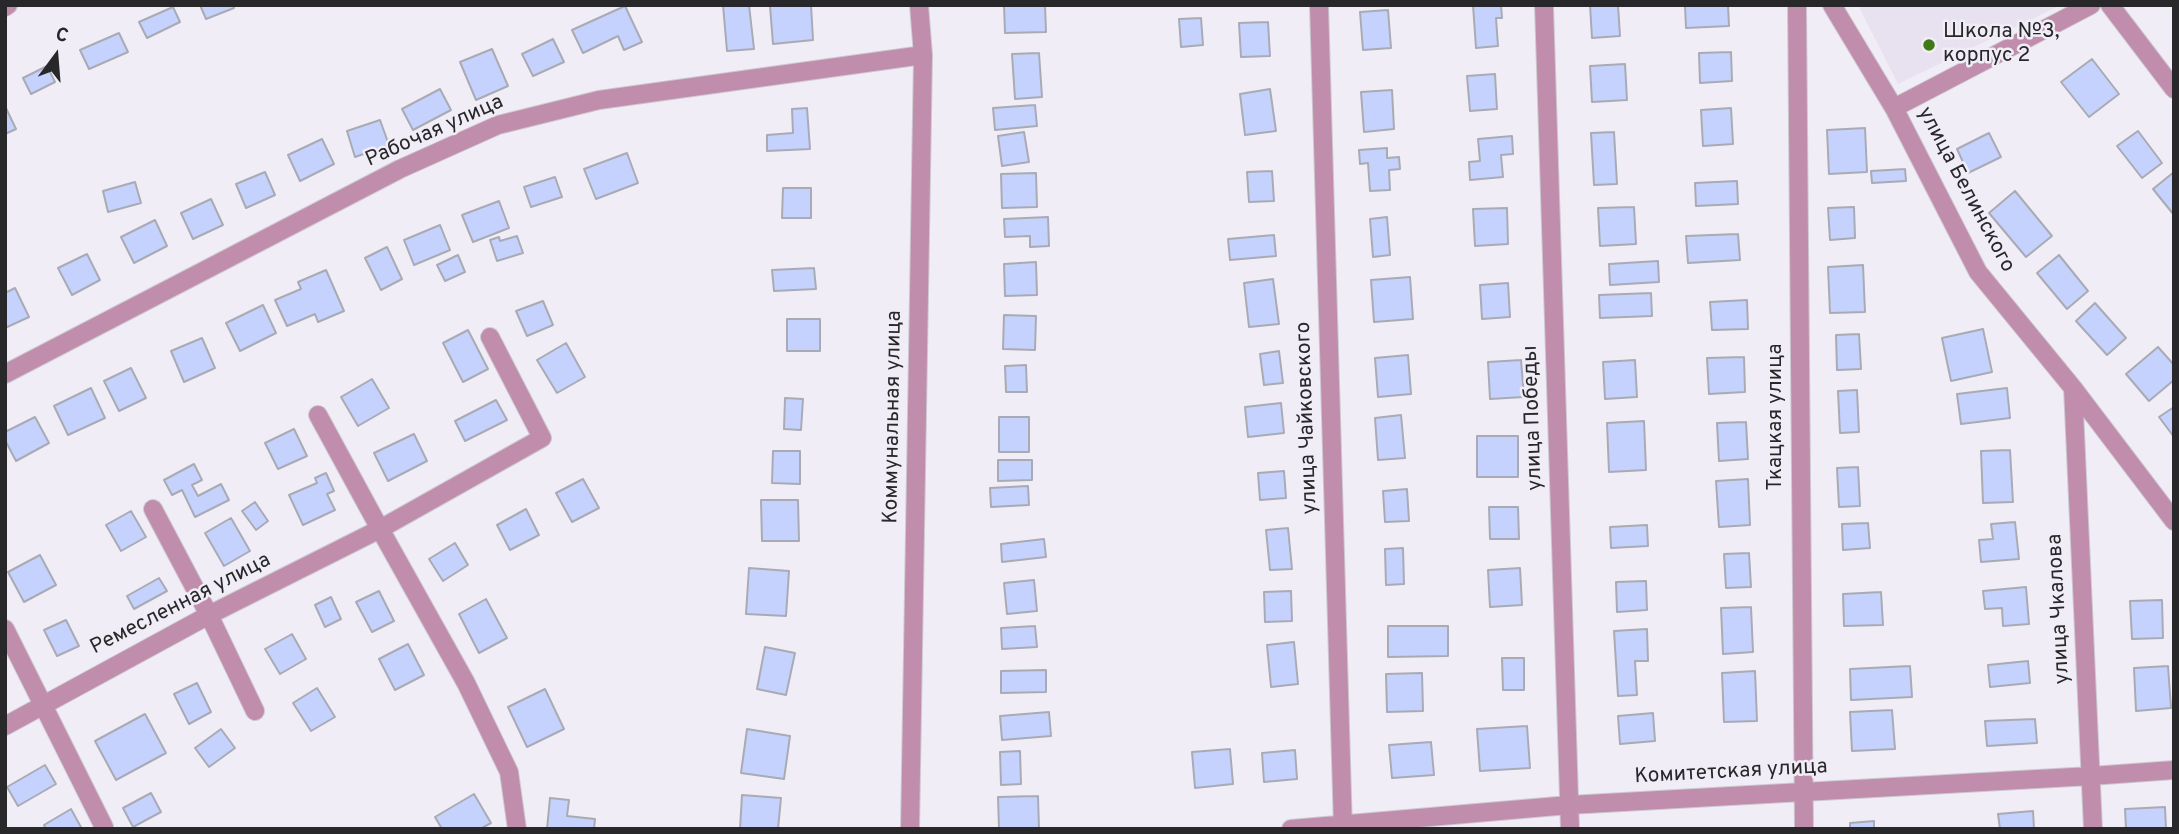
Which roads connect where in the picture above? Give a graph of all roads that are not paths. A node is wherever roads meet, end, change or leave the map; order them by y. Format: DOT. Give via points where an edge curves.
graph roads {
  1 [pos="919,5"];
  2 [pos="1319,5"];
  3 [pos="1544,5"];
  4 [pos="1797,5"];
  5 [pos="1832,5"];
  6 [pos="2091,5"];
  7 [pos="2110,5"];
  8 [pos="923,55"];
  9 [pos="2174,89"];
  10 [pos="1894,108"];
  11 [pos="490,337"];
  12 [pos="5,374"];
  13 [pos="2073,388"];
  14 [pos="318,415"];
  15 [pos="153,509"];
  16 [pos="2174,521"];
  17 [pos="380,529"];
  18 [pos="209,615"];
  19 [pos="5,629"];
  20 [pos="44,703"];
  21 [pos="255,711"];
  22 [pos="5,726"];
  23 [pos="2174,770"];
  24 [pos="2091,776"];
  25 [pos="1802,792"];
  26 [pos="1569,805"];
  27 [pos="1343,826"];
  28 [pos="104,827"];
  29 [pos="517,829"];
  30 [pos="910,829"];
  31 [pos="1291,829"];
  32 [pos="1570,829"];
  33 [pos="1804,829"];
  34 [pos="2093,829"];
  1 -- 8 [label="street, Коммунальная улица"];
  2 -- 27 [label="street, улица Чайковского"];
  3 -- 26 [label="street, улица Победы"];
  4 -- 25 [label="street, Ткацкая улица"];
  5 -- 10 [label="street, улица Белинского"];
  6 -- 10 [label="street"];
  7 -- 9 [label="street"];
  8 -- 12 [label="street, Рабочая улица" via="599,100 498,125 400,169"];
  8 -- 30 [label="street, Коммунальная улица"];
  10 -- 13 [label="street, улица Белинского" via="1978,272"];
  11 -- 17 [label="street, Ремесленная улица" via="542,438"];
  13 -- 16 [label="street, улица Белинского"];
  13 -- 24 [label="street, улица Чкалова"];
  14 -- 17 [label="street"];
  15 -- 18 [label="street"];
  17 -- 18 [label="street, Ремесленная улица"];
  17 -- 29 [label="street" via="466,683 509,772"];
  18 -- 20 [label="street, Ремесленная улица"];
  18 -- 21 [label="street"];
  19 -- 20 [label="street"];
  20 -- 22 [label="street, Ремесленная улица"];
  20 -- 28 [label="street"];
  23 -- 24 [label="street, Комитетская улица"];
  24 -- 25 [label="street, Комитетская улица"];
  24 -- 34 [label="street, улица Чкалова"];
  25 -- 26 [label="street, Комитетская улица"];
  25 -- 33 [label="street, Ткацкая улица"];
  26 -- 27 [label="street, Комитетская улица"];
  26 -- 32 [label="street, улица Победы"];
  27 -- 31 [label="street, Комитетская улица"];
}
